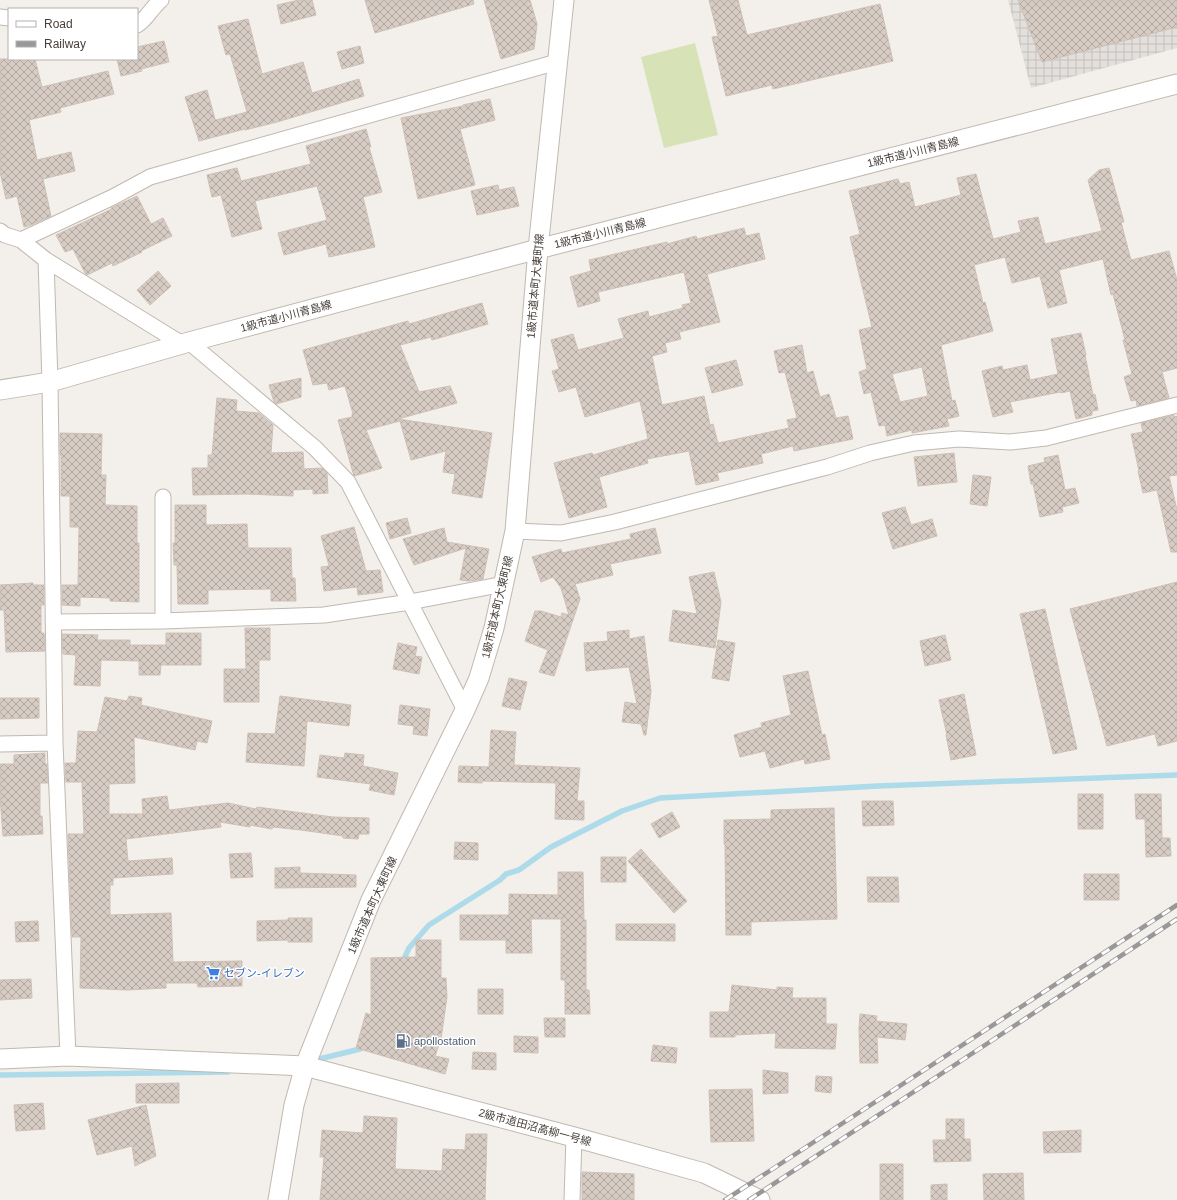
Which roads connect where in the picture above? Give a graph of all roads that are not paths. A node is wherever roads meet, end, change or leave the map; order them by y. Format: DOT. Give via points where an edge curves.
graph roads {
  1 [pos="162,0"];
  2 [pos="564,0"];
  3 [pos="138,25"];
  4 [pos="557,62"];
  5 [pos="1177,84"];
  6 [pos="0,231"];
  7 [pos="21,240"];
  8 [pos="538,249"];
  9 [pos="46,260"];
  10 [pos="185,343"];
  11 [pos="50,382"];
  12 [pos="0,390"];
  13 [pos="1177,405"];
  14 [pos="163,497"];
  15 [pos="515,531"];
  16 [pos="504,584"];
  17 [pos="410,602"];
  18 [pos="163,621"];
  19 [pos="53,622"];
  20 [pos="465,710"];
  21 [pos="55,743"];
  22 [pos="0,744"];
  23 [pos="68,1056"];
  24 [pos="0,1059"];
  25 [pos="305,1066"];
  26 [pos="574,1137"];
  27 [pos="278,1200"];
  28 [pos="572,1200"];
  29 [pos="760,1200"];
  1 -- 3 [label="street" via="155,4"];
  2 -- 4 [label="street, 1級市道本町大東町線"];
  4 -- 7 [label="street" via="150,177 113,198"];
  4 -- 8 [label="street, 1級市道本町大東町線"];
  5 -- 8 [label="street, 1級市道小川青島線"];
  6 -- 7 [label="street"];
  7 -- 9 [label="street"];
  8 -- 10 [label="street, 1級市道小川青島線"];
  8 -- 15 [label="street, 1級市道本町大東町線"];
  9 -- 10 [label="street"];
  9 -- 11 [label="street"];
  10 -- 11 [label="street, 1級市道小川青島線"];
  10 -- 17 [label="street" via="315,448 348,482"];
  11 -- 12 [label="street, 1級市道小川青島線"];
  11 -- 19 [label="street"];
  13 -- 15 [label="street" via="1046,438 1010,442 959,439 914,443 615,522 561,533"];
  14 -- 18 [label="street"];
  15 -- 16 [label="street, 1級市道本町大東町線"];
  16 -- 17 [label="street"];
  16 -- 20 [label="street, 1級市道本町大東町線" via="479,678"];
  17 -- 18 [label="street" via="324,615"];
  17 -- 20 [label="street"];
  18 -- 19 [label="street"];
  19 -- 21 [label="street"];
  20 -- 25 [label="street, 1級市道本町大東町線" via="371,900"];
  21 -- 22 [label="street"];
  21 -- 23 [label="street"];
  23 -- 24 [label="street, 2級市道田沼高柳一号線"];
  23 -- 25 [label="street, 2級市道田沼高柳一号線"];
  25 -- 26 [label="street, 2級市道田沼高柳一号線"];
  25 -- 27 [label="street, 1級市道本町大東町線" via="294,1105"];
  26 -- 28 [label="street"];
  26 -- 29 [label="street, 2級市道田沼高柳一号線" via="704,1173"];
}
